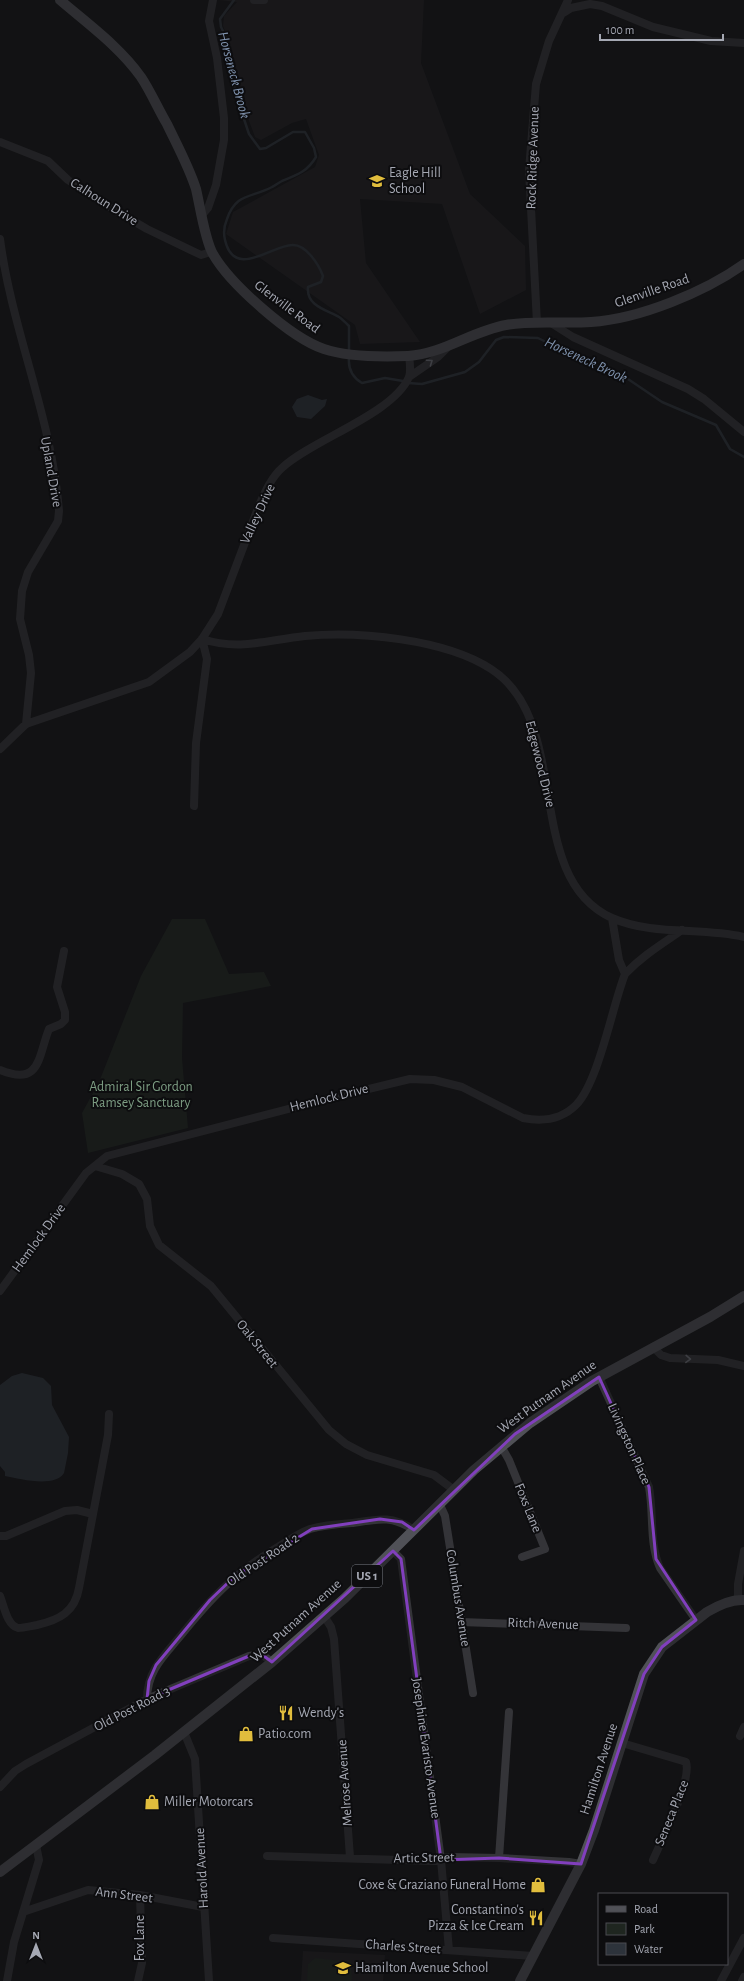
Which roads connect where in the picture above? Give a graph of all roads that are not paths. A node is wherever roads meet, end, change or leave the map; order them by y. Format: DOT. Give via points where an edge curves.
graph roads {
  1 [pos="60,0"];
  2 [pos="213,0"];
  3 [pos="254,0"];
  4 [pos="264,0"];
  5 [pos="568,0"];
  6 [pos="599,3"];
  7 [pos="563,13"];
  8 [pos="744,43"];
  9 [pos="0,142"];
  10 [pos="202,215"];
  11 [pos="0,239"];
  12 [pos="211,252"];
  13 [pos="744,264"];
  14 [pos="537,323"];
  15 [pos="551,323"];
  16 [pos="450,345"];
  17 [pos="409,356"];
  18 [pos="406,382"];
  19 [pos="744,432"];
  20 [pos="202,639"];
  21 [pos="26,724"];
  22 [pos="0,749"];
  23 [pos="194,806"];
  24 [pos="612,918"];
  25 [pos="682,930"];
  26 [pos="744,937"];
  27 [pos="64,951"];
  28 [pos="625,974"];
  29 [pos="0,1070"];
  30 [pos="95,1166"];
  31 [pos="0,1291"];
  32 [pos="744,1296"];
  33 [pos="653,1347"];
  34 [pos="744,1366"];
  35 [pos="599,1377"];
  36 [pos="109,1414"];
  37 [pos="501,1446"];
  38 [pos="454,1490"];
  39 [pos="440,1505"];
  40 [pos="93,1514"];
  41 [pos="414,1530"];
  42 [pos="0,1536"];
  43 [pos="393,1551"];
  44 [pos="744,1551"];
  45 [pos="522,1557"];
  46 [pos="0,1596"];
  47 [pos="741,1600"];
  48 [pos="324,1616"];
  49 [pos="696,1620"];
  50 [pos="461,1622"];
  51 [pos="626,1628"];
  52 [pos="272,1662"];
  53 [pos="473,1693"];
  54 [pos="147,1699"];
  55 [pos="509,1712"];
  56 [pos="744,1727"];
  57 [pos="184,1732"];
  58 [pos="740,1736"];
  59 [pos="622,1743"];
  60 [pos="0,1787"];
  61 [pos="36,1845"];
  62 [pos="267,1856"];
  63 [pos="350,1857"];
  64 [pos="499,1858"];
  65 [pos="441,1860"];
  66 [pos="653,1860"];
  67 [pos="581,1864"];
  68 [pos="0,1872"];
  69 [pos="140,1895"];
  70 [pos="204,1907"];
  71 [pos="23,1912"];
  72 [pos="272,1938"];
  73 [pos="744,1938"];
  74 [pos="449,1950"];
  75 [pos="534,1956"];
  76 [pos="744,1977"];
  77 [pos="7,1981"];
  78 [pos="138,1981"];
  79 [pos="209,1981"];
  80 [pos="520,1981"];
  81 [pos="721,1981"];
  82 [pos="742,1981"];
  1 -- 10 [label="main road, Glenville Road" via="119,51 141,77 190,171"];
  2 -- 10 [label="street" via="209,22 217,58 224,140 216,185 208,208"];
  3 -- 4 [label="street"];
  5 -- 7 [label="street, Rock Ridge Avenue"];
  6 -- 7 [label="street" via="571,8"];
  6 -- 8 [label="street" via="647,25 675,33"];
  7 -- 14 [label="street, Rock Ridge Avenue" via="549,41 536,84 529,170"];
  9 -- 12 [label="street, Calhoun Drive" via="48,161 68,180 147,229 201,255"];
  10 -- 12 [label="main road, Glenville Road"];
  11 -- 21 [label="street, Upland Drive" via="12,310 36,393 59,511 58,521 28,572 22,591 20,619 31,673"];
  12 -- 17 [label="main road, Glenville Road" via="239,288 309,342 342,353"];
  13 -- 15 [label="main road, Glenville Road" via="719,281 642,312 592,322"];
  14 -- 15 [label="main road, Glenville Road"];
  14 -- 16 [label="main road, Glenville Road" via="496,328"];
  15 -- 19 [label="street" via="573,338 688,389"];
  16 -- 17 [label="main road, Glenville Road"];
  18 -- 16 [label="street, Valley Drive, one-way"];
  17 -- 18 [label="street"];
  18 -- 20 [label="street, Valley Drive" via="378,409 281,468 265,492 218,614"];
  20 -- 21 [label="street, Valley Drive" via="190,652 149,682"];
  20 -- 23 [label="street" via="207,659 196,743"];
  20 -- 24 [label="street, Edgewood Drive" via="218,644 243,646 305,636 369,635 447,650 493,670 521,700 532,724 566,870 583,896"];
  21 -- 22 [label="street, Valley Drive"];
  24 -- 25 [label="street, Edgewood Drive" via="634,925"];
  24 -- 28 [label="street" via="619,960"];
  25 -- 26 [label="street, Edgewood Drive"];
  25 -- 28 [label="street, Hemlock Drive" via="651,950"];
  27 -- 29 [label="street" via="57,987 65,1020 49,1029 41,1059 30,1072 16,1076"];
  28 -- 30 [label="street, Hemlock Drive" via="590,1082 577,1104 554,1118 543,1121 523,1118 462,1087 434,1080 410,1079 107,1156"];
  30 -- 31 [label="street, Hemlock Drive" via="86,1173"];
  30 -- 38 [label="street, Oak Street" via="122,1174 139,1184 147,1199 150,1226 159,1245 211,1286 329,1430 346,1444 367,1455 434,1475"];
  32 -- 33 [label="main road, West Putnam Avenue / US 1"];
  33 -- 34 [label="street, one-way" via="661,1355 670,1358 718,1360"];
  33 -- 35 [label="main road, West Putnam Avenue / US 1"];
  35 -- 37 [label="main road, West Putnam Avenue / US 1" via="530,1423"];
  35 -- 49 [label="street, Livingston Place" via="650,1487 656,1559"];
  36 -- 40 [label="street" via="108,1435"];
  37 -- 38 [label="main road, West Putnam Avenue / US 1"];
  37 -- 45 [label="street, Foxs Lane" via="545,1550"];
  38 -- 39 [label="main road, West Putnam Avenue / US 1"];
  39 -- 41 [label="main road, West Putnam Avenue / US 1"];
  39 -- 50 [label="street, Columbus Avenue" via="445,1516"];
  40 -- 42 [label="street" via="77,1510 65,1511 6,1536"];
  40 -- 46 [label="street" via="77,1598 64,1615 51,1622 13,1627"];
  41 -- 43 [label="main road, West Putnam Avenue / US 1"];
  41 -- 54 [label="street, Old Post Road 2" via="402,1522 393,1520 348,1523 300,1533 270,1551 235,1576 210,1600 156,1665 149,1681"];
  43 -- 48 [label="main road, West Putnam Avenue / US 1"];
  43 -- 65 [label="street, Josephine Evaristo Avenue" via="401,1559"];
  44 -- 47 [label="street" via="738,1584"];
  47 -- 49 [label="main road, Hamilton Avenue" via="715,1608"];
  48 -- 52 [label="main road, West Putnam Avenue / US 1"];
  48 -- 63 [label="street, Melrose Avenue" via="334,1638"];
  49 -- 59 [label="main road, Hamilton Avenue" via="662,1647 651,1662 638,1690"];
  50 -- 51 [label="street, Ritch Avenue"];
  50 -- 53 [label="street, Columbus Avenue"];
  52 -- 54 [label="street, Old Post Road 3" via="261,1654 249,1656"];
  52 -- 57 [label="main road, West Putnam Avenue / US 1"];
  54 -- 60 [label="street, Old Post Road 3" via="26,1764 15,1771"];
  55 -- 64 [label="street"];
  56 -- 58 [label="street"];
  57 -- 61 [label="main road, West Putnam Avenue / US 1"];
  57 -- 70 [label="street, Harold Avenue" via="195,1759"];
  59 -- 66 [label="street, Seneca Place" via="686,1762 688,1769 684,1787"];
  59 -- 67 [label="main road, Hamilton Avenue"];
  61 -- 68 [label="main road, West Putnam Avenue / US 1"];
  61 -- 71 [label="street" via="39,1860"];
  62 -- 63 [label="street, Artic Street"];
  63 -- 65 [label="street, Artic Street"];
  64 -- 65 [label="street, Artic Street" via="449,1857"];
  64 -- 67 [label="street, Artic Street"];
  65 -- 74 [label="street, Josephine Evaristo Avenue"];
  67 -- 75 [label="main road, Hamilton Avenue"];
  69 -- 70 [label="street, Ann Street"];
  69 -- 71 [label="street, Ann Street" via="88,1890"];
  69 -- 78 [label="street, Fox Lane" via="142,1963"];
  70 -- 79 [label="street, Harold Avenue"];
  71 -- 77 [label="street"];
  72 -- 74 [label="street, Charles Street"];
  73 -- 81 [label="street"];
  74 -- 75 [label="street, Charles Street"];
  75 -- 80 [label="main road, Hamilton Avenue"];
  76 -- 82 [label="street"];
}
